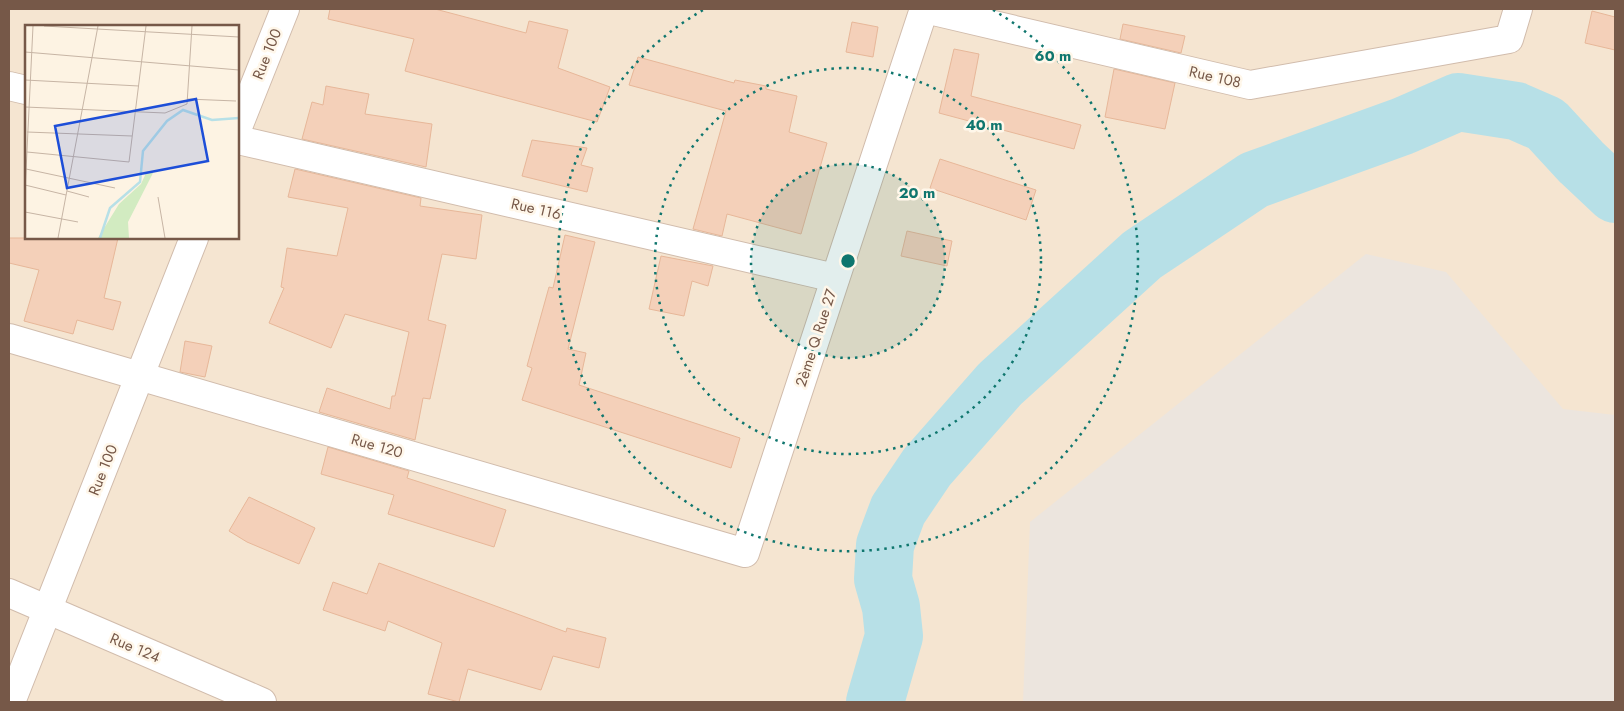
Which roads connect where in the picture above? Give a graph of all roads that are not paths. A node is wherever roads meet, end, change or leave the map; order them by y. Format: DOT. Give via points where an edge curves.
graph roads {
  1 [pos="285,9"];
  2 [pos="925,9"];
  3 [pos="1518,9"];
  4 [pos="9,86"];
  5 [pos="25,90"];
  6 [pos="239,124"];
  7 [pos="239,140"];
  8 [pos="194,239"];
  9 [pos="836,278"];
  10 [pos="9,338"];
  11 [pos="139,377"];
  12 [pos="745,553"];
  13 [pos="9,593"];
  14 [pos="48,610"];
  15 [pos="12,702"];
  16 [pos="262,702"];
  1 -- 6 [label="street, Rue 100"];
  2 -- 3 [label="street, Rue 108" via="1250,86 1509,39"];
  2 -- 9 [label="street, 2ème Q Rue 27"];
  4 -- 5 [label="street"];
  7 -- 9 [label="street, Rue 116"];
  8 -- 11 [label="street, Rue 100"];
  9 -- 12 [label="street, 2ème Q Rue 27"];
  10 -- 11 [label="street, Rue 120"];
  11 -- 12 [label="street, Rue 120"];
  11 -- 14 [label="street, Rue 100"];
  13 -- 14 [label="street, Rue 124"];
  14 -- 15 [label="street, Rue 100"];
  14 -- 16 [label="street, Rue 124"];
}
